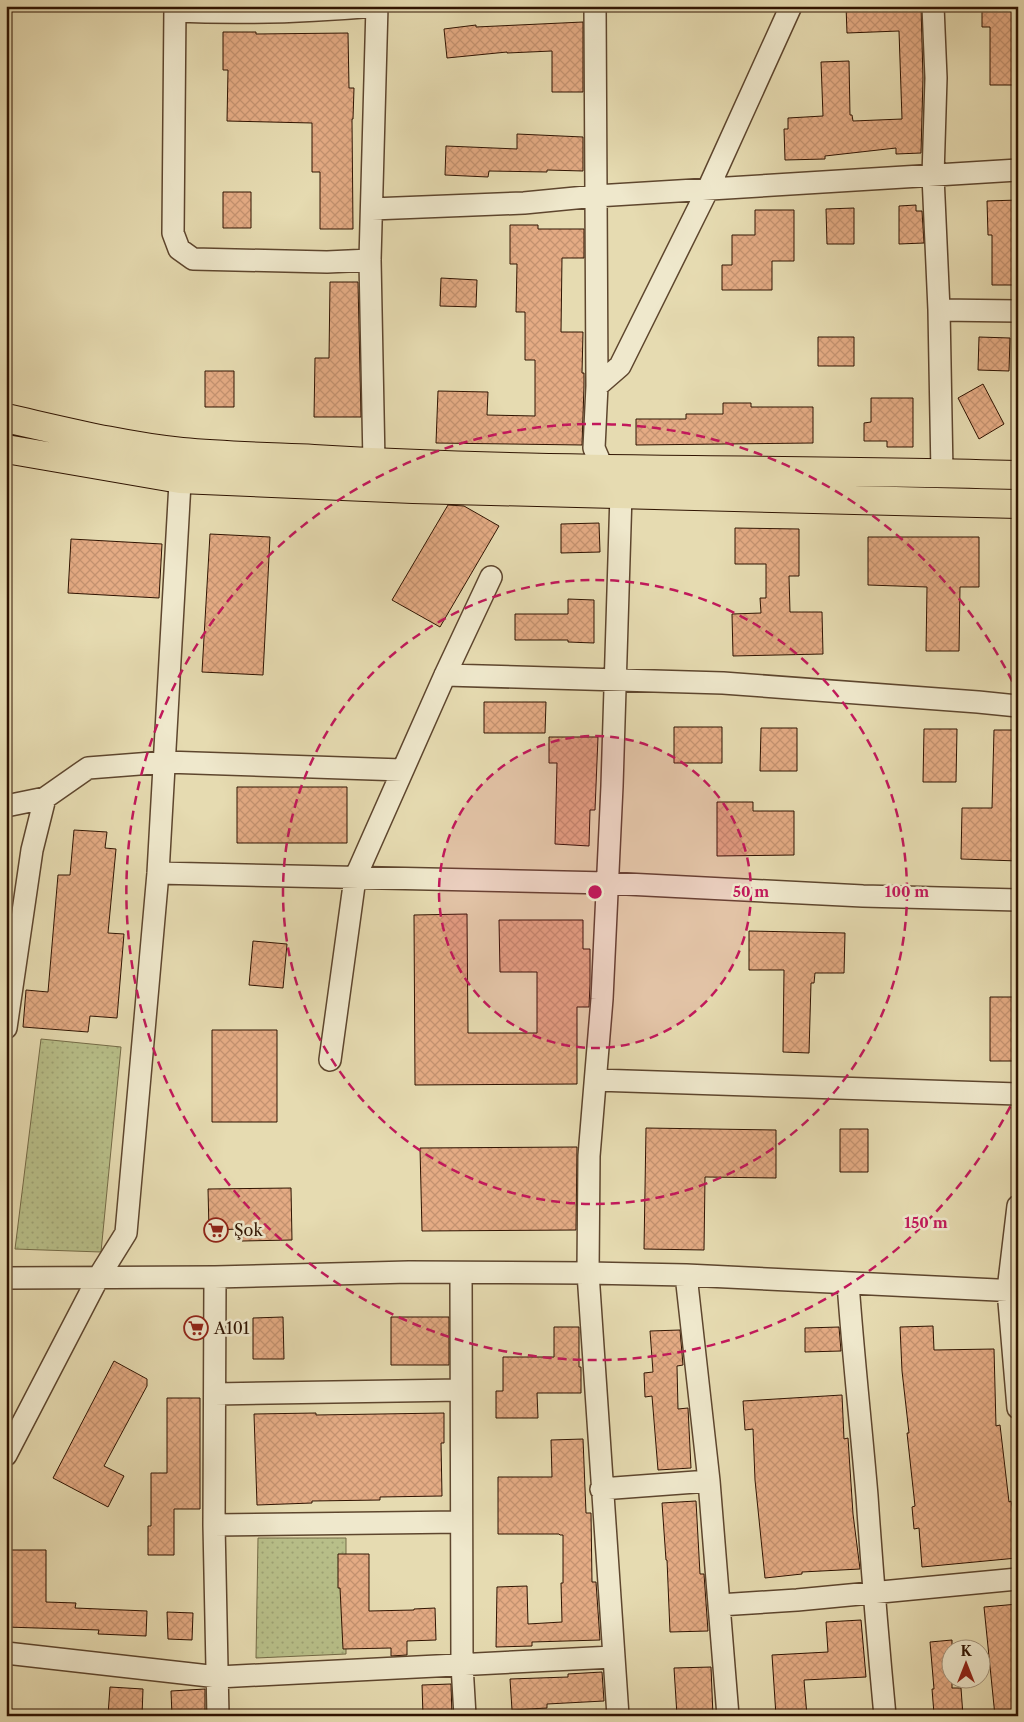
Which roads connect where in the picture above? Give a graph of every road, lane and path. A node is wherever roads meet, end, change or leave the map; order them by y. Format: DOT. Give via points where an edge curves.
graph roads {
  1 [pos="376,6"];
  2 [pos="595,6"];
  3 [pos="791,6"];
  4 [pos="934,6"];
  5 [pos="175,9"];
  6 [pos="1018,170"];
  7 [pos="933,176"];
  8 [pos="708,189"];
  9 [pos="596,196"];
  10 [pos="372,209"];
  11 [pos="370,260"];
  12 [pos="939,310"];
  13 [pos="1018,311"];
  14 [pos="597,386"];
  15 [pos="6,418"];
  16 [pos="6,450"];
  17 [pos="182,452"];
  18 [pos="603,469"];
  19 [pos="942,473"];
  20 [pos="373,475"];
  21 [pos="1018,475"];
  22 [pos="180,479"];
  23 [pos="621,494"];
  24 [pos="1018,504"];
  25 [pos="492,576"];
  26 [pos="445,675"];
  27 [pos="615,680"];
  28 [pos="1018,706"];
  29 [pos="166,762"];
  30 [pos="402,770"];
  31 [pos="45,798"];
  32 [pos="6,806"];
  33 [pos="158,873"];
  34 [pos="355,878"];
  35 [pos="607,883"];
  36 [pos="1018,900"];
  37 [pos="6,1028"];
  38 [pos="330,1060"];
  39 [pos="596,1080"];
  40 [pos="1018,1094"];
  41 [pos="1018,1206"];
  42 [pos="461,1273"];
  43 [pos="588,1273"];
  44 [pos="686,1275"];
  45 [pos="215,1277"];
  46 [pos="6,1278"];
  47 [pos="98,1278"];
  48 [pos="848,1283"];
  49 [pos="1013,1291"];
  50 [pos="461,1390"];
  51 [pos="215,1394"];
  52 [pos="1018,1408"];
  53 [pos="6,1455"];
  54 [pos="709,1481"];
  55 [pos="601,1489"];
  56 [pos="461,1522"];
  57 [pos="214,1525"];
  58 [pos="1018,1579"];
  59 [pos="873,1593"];
  60 [pos="719,1605"];
  61 [pos="6,1653"];
  62 [pos="613,1657"];
  63 [pos="462,1664"];
  64 [pos="218,1677"];
  65 [pos="218,1716"];
  66 [pos="465,1716"];
  67 [pos="618,1716"];
  68 [pos="728,1716"];
  69 [pos="884,1716"];
  1 -- 5 [label="street" via="327,11 235,13"];
  1 -- 10 [label="street"];
  2 -- 9 [label="street"];
  3 -- 8 [label="street"];
  4 -- 7 [label="street"];
  5 -- 11 [label="street" via="172,233 179,249 193,259"];
  6 -- 7 [label="street"];
  7 -- 8 [label="street"];
  7 -- 12 [label="street"];
  8 -- 9 [label="street"];
  8 -- 14 [label="street" via="620,366"];
  9 -- 10 [label="street" via="524,203"];
  9 -- 14 [label="street"];
  10 -- 11 [label="street"];
  11 -- 20 [label="street"];
  12 -- 13 [label="street"];
  12 -- 19 [label="street"];
  14 -- 18 [label="street" via="594,448"];
  15 -- 17 [label="main road"];
  16 -- 22 [label="main road"];
  17 -- 20 [label="main road"];
  17 -- 22 [label="street"];
  18 -- 19 [label="main road"];
  18 -- 20 [label="main road"];
  18 -- 23 [label="street"];
  19 -- 21 [label="main road"];
  20 -- 22 [label="main road"];
  20 -- 23 [label="main road"];
  22 -- 29 [label="street"];
  23 -- 24 [label="main road"];
  23 -- 27 [label="street"];
  25 -- 26 [label="street"];
  26 -- 27 [label="street"];
  26 -- 30 [label="street"];
  27 -- 28 [label="street" via="722,683"];
  27 -- 35 [label="street"];
  29 -- 30 [label="street"];
  29 -- 31 [label="street" via="88,768"];
  29 -- 33 [label="street"];
  30 -- 34 [label="street"];
  31 -- 32 [label="street"];
  31 -- 37 [label="street" via="32,850"];
  33 -- 34 [label="street"];
  33 -- 47 [label="street" via="126,1232"];
  34 -- 35 [label="street"];
  34 -- 38 [label="street"];
  35 -- 36 [label="street"];
  35 -- 39 [label="street"];
  39 -- 40 [label="street"];
  39 -- 43 [label="street" via="589,1156"];
  41 -- 49 [label="street"];
  42 -- 43 [label="street"];
  42 -- 45 [label="street"];
  42 -- 50 [label="street"];
  43 -- 44 [label="street"];
  43 -- 55 [label="street"];
  44 -- 48 [label="street"];
  44 -- 54 [label="street"];
  45 -- 47 [label="street"];
  45 -- 51 [label="street"];
  46 -- 47 [label="street"];
  47 -- 53 [label="street"];
  48 -- 49 [label="street"];
  48 -- 59 [label="street"];
  49 -- 52 [label="street"];
  50 -- 51 [label="street"];
  50 -- 56 [label="street"];
  51 -- 57 [label="street"];
  54 -- 55 [label="street"];
  54 -- 60 [label="street"];
  55 -- 62 [label="street"];
  56 -- 57 [label="street"];
  56 -- 63 [label="street"];
  57 -- 64 [label="street"];
  58 -- 59 [label="street"];
  59 -- 60 [label="street"];
  59 -- 69 [label="street"];
  60 -- 68 [label="street"];
  61 -- 64 [label="street"];
  62 -- 63 [label="street"];
  62 -- 67 [label="street"];
  63 -- 64 [label="street"];
  63 -- 66 [label="street"];
  64 -- 65 [label="street"];
}
